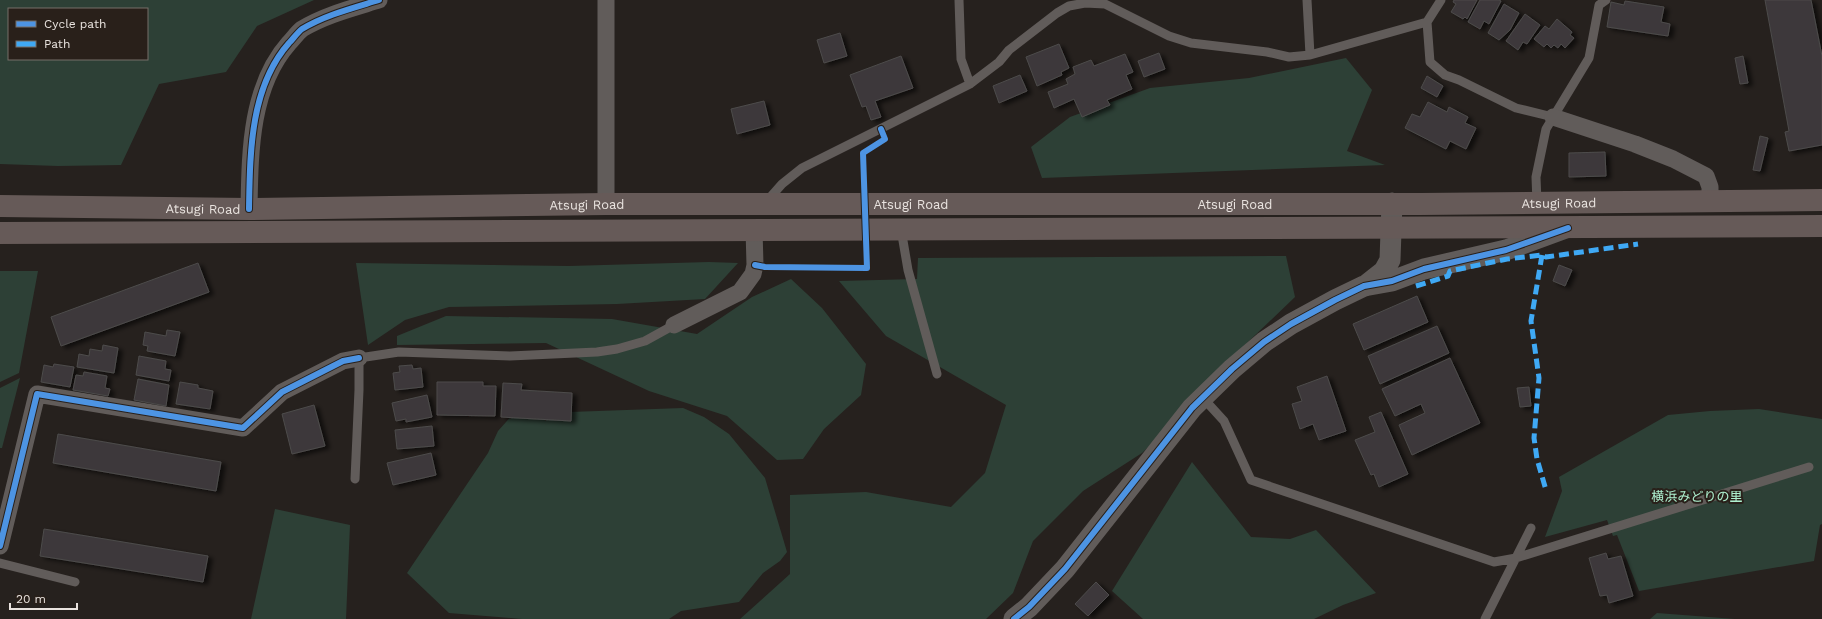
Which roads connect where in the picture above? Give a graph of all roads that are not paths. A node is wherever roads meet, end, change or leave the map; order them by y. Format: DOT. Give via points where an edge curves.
graph roads {
  1 [pos="379,0"];
  2 [pos="606,0"];
  3 [pos="959,0"];
  4 [pos="1307,0"];
  5 [pos="1441,0"];
  6 [pos="1606,0"];
  7 [pos="1427,22"];
  8 [pos="1310,55"];
  9 [pos="970,84"];
  10 [pos="1553,118"];
  11 [pos="1822,200"];
  12 [pos="1710,201"];
  13 [pos="1392,203"];
  14 [pos="1537,203"];
  15 [pos="606,204"];
  16 [pos="765,204"];
  17 [pos="0,206"];
  18 [pos="249,209"];
  19 [pos="1822,226"];
  20 [pos="1568,228"];
  21 [pos="754,229"];
  22 [pos="901,229"];
  23 [pos="1391,229"];
  24 [pos="0,233"];
  25 [pos="1364,286"];
  26 [pos="674,325"];
  27 [pos="359,358"];
  28 [pos="937,374"];
  29 [pos="1203,398"];
  30 [pos="1809,467"];
  31 [pos="355,479"];
  32 [pos="1531,528"];
  33 [pos="0,546"];
  34 [pos="1516,558"];
  35 [pos="0,563"];
  36 [pos="75,582"];
  37 [pos="1014,619"];
  38 [pos="1485,619"];
  1 -- 18 [label="street" via="336,13 301,30 280,54 264,85 255,114"];
  2 -- 15 [label="street"];
  3 -- 9 [label="lane" via="961,59"];
  4 -- 8 [label="lane"];
  5 -- 7 [label="lane"];
  6 -- 10 [label="lane" via="1599,6 1589,58"];
  7 -- 8 [label="lane"];
  7 -- 10 [label="lane" via="1430,62 1445,75 1516,108"];
  8 -- 9 [label="lane" via="1289,57 1191,43 1169,36 1105,4 1085,3 1069,6 1057,13"];
  9 -- 16 [label="lane" via="802,168 782,184"];
  10 -- 12 [label="street" via="1635,144 1706,176 1710,187"];
  10 -- 14 [label="lane" via="1546,129 1536,177"];
  11 -- 12 [label="highway, Atsugi Road"];
  12 -- 14 [label="highway, Atsugi Road"];
  13 -- 14 [label="highway, Atsugi Road"];
  13 -- 16 [label="highway, Atsugi Road"];
  13 -- 23 [label="street"];
  15 -- 16 [label="highway, Atsugi Road"];
  15 -- 18 [label="highway, Atsugi Road"];
  17 -- 18 [label="highway, Atsugi Road"];
  19 -- 20 [label="highway, Atsugi Road"];
  20 -- 23 [label="highway, Atsugi Road"];
  20 -- 25 [label="street" via="1506,250 1424,269 1392,281"];
  21 -- 22 [label="highway, Atsugi Road"];
  21 -- 24 [label="highway, Atsugi Road"];
  21 -- 26 [label="street" via="755,265 753,274 740,292"];
  22 -- 23 [label="highway, Atsugi Road"];
  22 -- 28 [label="lane" via="908,270"];
  23 -- 25 [label="street" via="1390,260 1384,271"];
  25 -- 29 [label="street" via="1316,310 1264,342"];
  26 -- 27 [label="lane" via="645,341 597,352 510,356 399,352"];
  27 -- 31 [label="lane" via="360,390"];
  27 -- 33 [label="street" via="343,361 282,392 243,428 37,394"];
  29 -- 34 [label="lane" via="1224,421 1251,480 1494,562"];
  29 -- 37 [label="street" via="1062,564 1029,607"];
  30 -- 34 [label="lane"];
  32 -- 34 [label="lane"];
  34 -- 38 [label="lane"];
  35 -- 36 [label="lane"];
}
